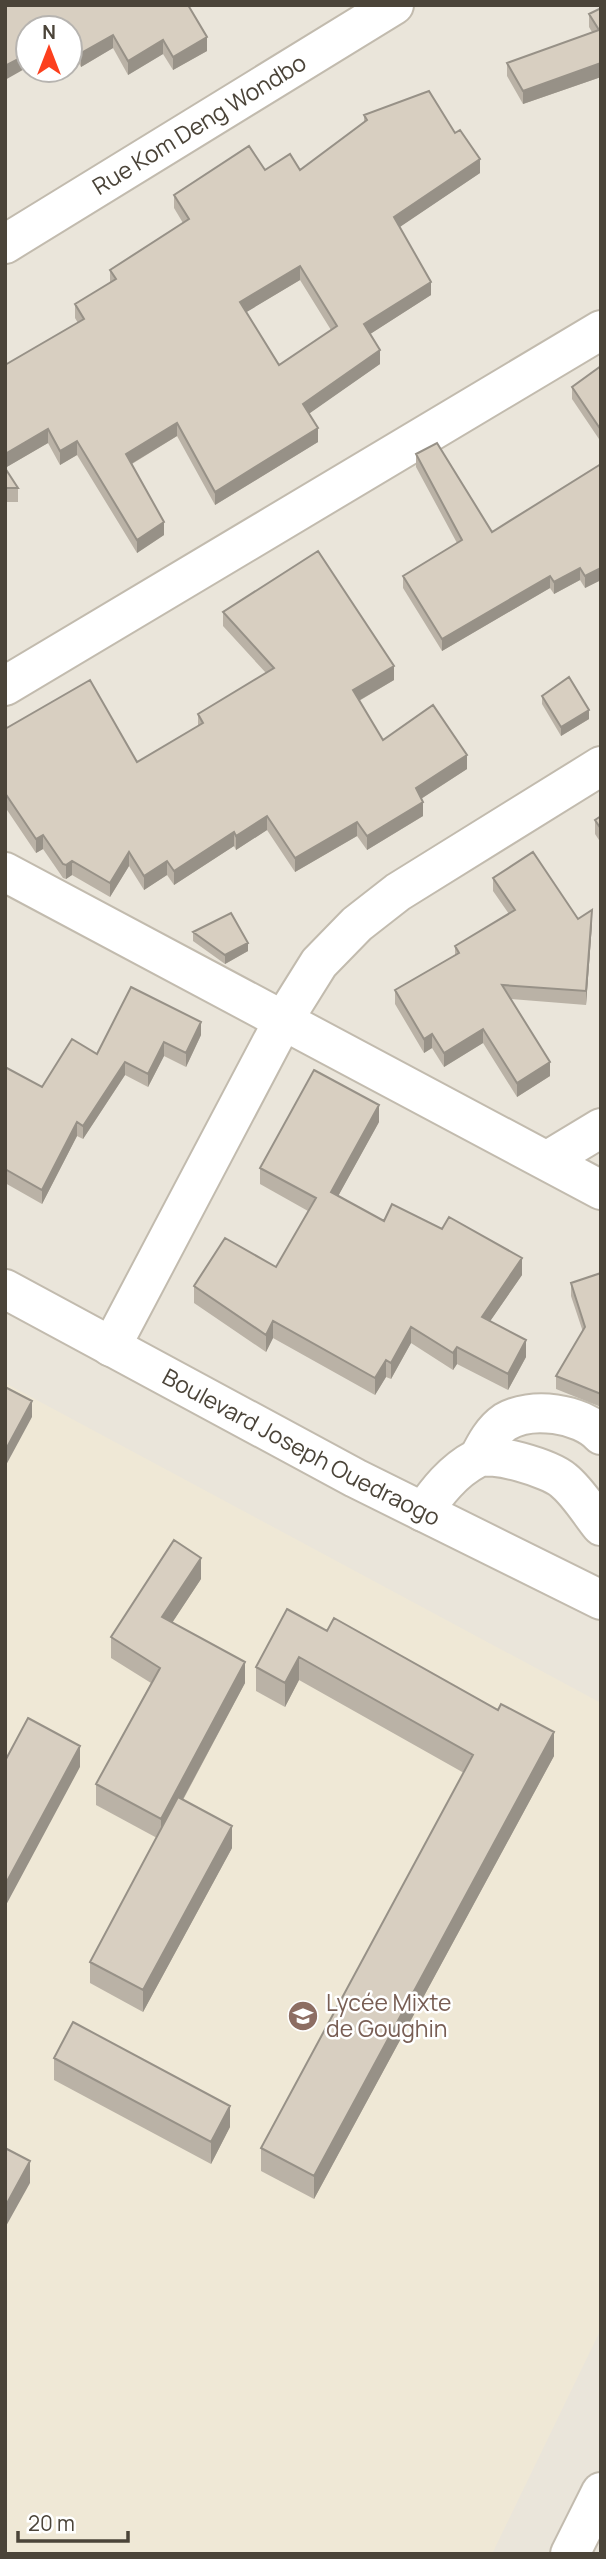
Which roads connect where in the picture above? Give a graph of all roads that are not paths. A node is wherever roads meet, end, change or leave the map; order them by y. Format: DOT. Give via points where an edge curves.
graph roads {
  1 [pos="394,5"];
  2 [pos="5,244"];
  3 [pos="601,330"];
  4 [pos="5,686"];
  5 [pos="601,766"];
  6 [pos="5,872"];
  7 [pos="284,1019"];
  8 [pos="601,1128"];
  9 [pos="548,1160"];
  10 [pos="601,1190"];
  11 [pos="5,1289"];
  12 [pos="111,1348"];
  13 [pos="601,1435"];
  14 [pos="479,1457"];
  15 [pos="423,1512"];
  16 [pos="601,1526"];
  17 [pos="594,1589"];
  18 [pos="601,2492"];
  19 [pos="570,2554"];
  1 -- 2 [label="street, Rue Kom Deng Wondbo"];
  3 -- 4 [label="street"];
  5 -- 7 [label="street" via="398,892 357,924 319,963"];
  6 -- 7 [label="street"];
  7 -- 9 [label="street"];
  7 -- 12 [label="street"];
  8 -- 9 [label="street"];
  9 -- 10 [label="street"];
  11 -- 12 [label="street, Boulevard Joseph Ouedraogo"];
  12 -- 15 [label="street, Boulevard Joseph Ouedraogo"];
  13 -- 14 [label="street" via="593,1426 555,1414 518,1416 502,1423"];
  14 -- 15 [label="street" via="457,1471"];
  14 -- 16 [label="street" via="530,1465 562,1478"];
  15 -- 17 [label="street, Boulevard Joseph Ouedraogo"];
  18 -- 19 [label="street"];
}
